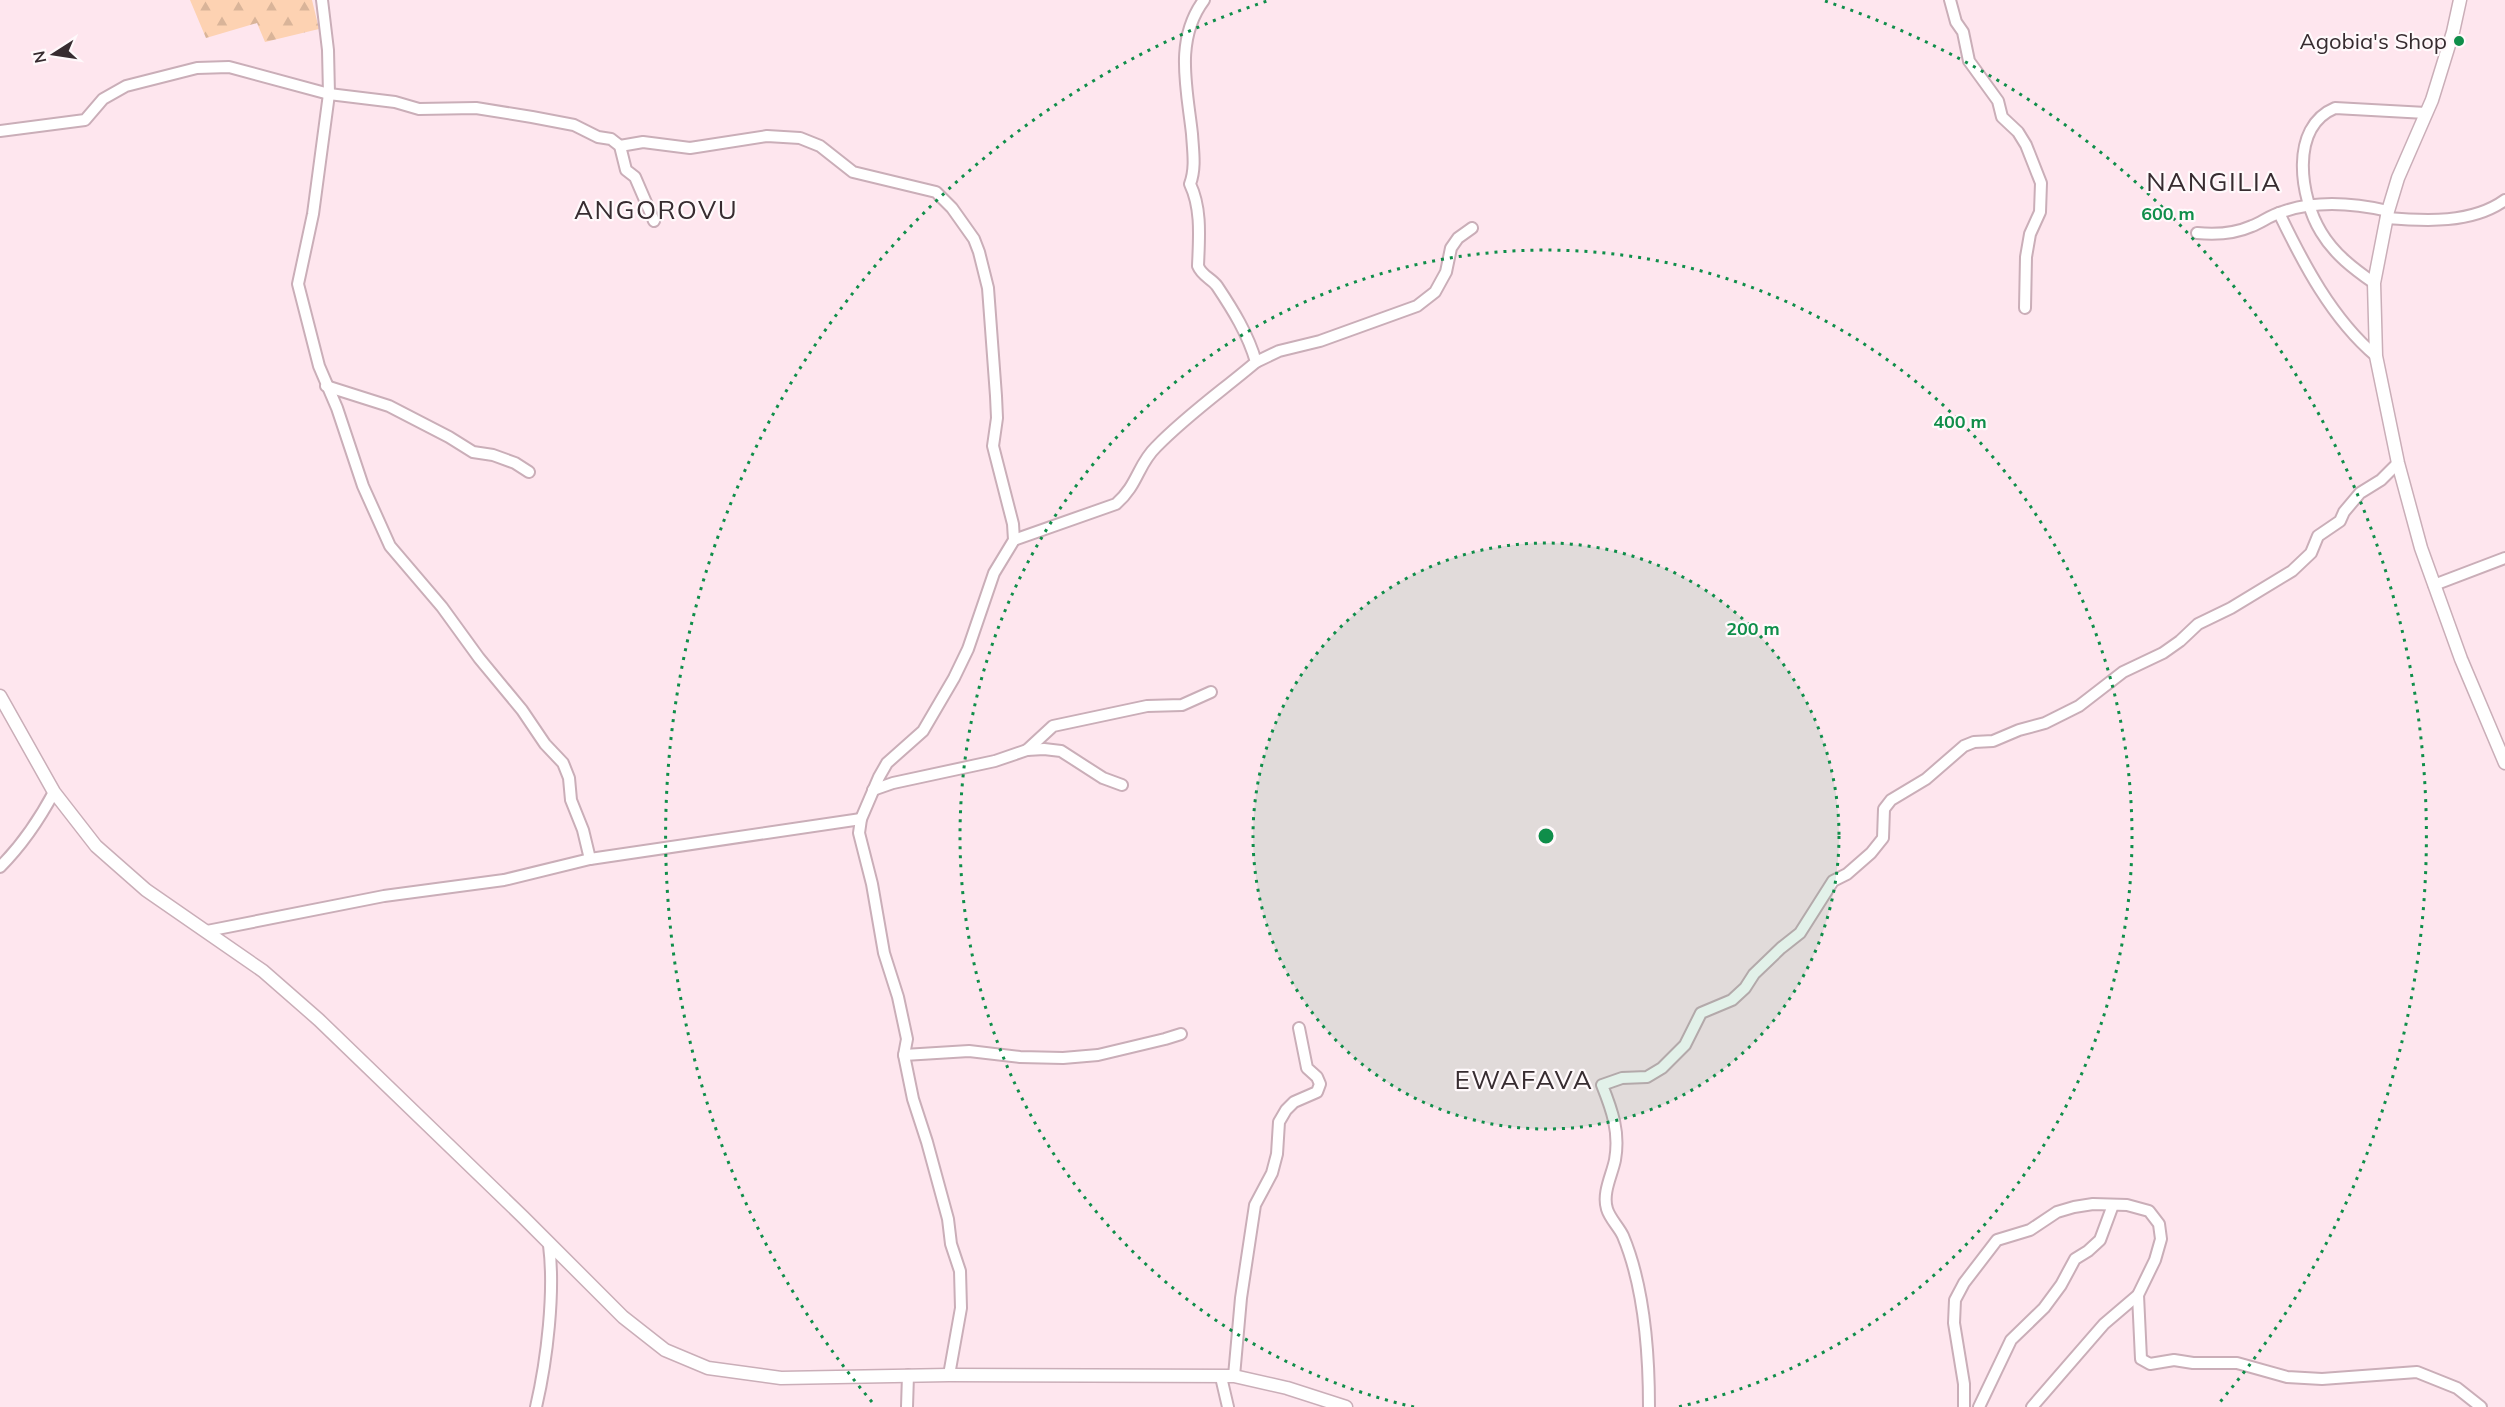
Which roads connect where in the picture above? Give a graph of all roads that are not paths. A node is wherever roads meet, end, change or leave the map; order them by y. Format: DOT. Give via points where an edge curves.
graph roads {
  1 [pos="321,0"];
  2 [pos="1204,0"];
  3 [pos="1950,0"];
  4 [pos="2460,0"];
  5 [pos="329,94"];
  6 [pos="2426,113"];
  7 [pos="0,130"];
  8 [pos="620,146"];
  9 [pos="2505,200"];
  10 [pos="2308,204"];
  11 [pos="2279,213"];
  12 [pos="2387,214"];
  13 [pos="654,221"];
  14 [pos="1472,228"];
  15 [pos="2197,233"];
  16 [pos="2374,283"];
  17 [pos="2025,308"];
  18 [pos="2376,356"];
  19 [pos="1256,362"];
  20 [pos="326,386"];
  21 [pos="2398,464"];
  22 [pos="529,472"];
  23 [pos="1014,540"];
  24 [pos="2505,558"];
  25 [pos="2434,585"];
  26 [pos="1211,692"];
  27 [pos="0,696"];
  28 [pos="1027,750"];
  29 [pos="2505,763"];
  30 [pos="1122,785"];
  31 [pos="873,790"];
  32 [pos="54,792"];
  33 [pos="861,819"];
  34 [pos="590,859"];
  35 [pos="0,867"];
  36 [pos="207,931"];
  37 [pos="1299,1028"];
  38 [pos="1181,1034"];
  39 [pos="904,1055"];
  40 [pos="2113,1204"];
  41 [pos="549,1245"];
  42 [pos="2138,1295"];
  43 [pos="949,1374"];
  44 [pos="908,1375"];
  45 [pos="1234,1376"];
  46 [pos="1221,1377"];
  47 [pos="537,1407"];
  48 [pos="908,1407"];
  49 [pos="1228,1407"];
  50 [pos="1346,1407"];
  51 [pos="1649,1407"];
  52 [pos="1964,1407"];
  53 [pos="1979,1407"];
  54 [pos="2032,1407"];
  55 [pos="2481,1407"];
  1 -- 5 [label="street"];
  2 -- 19 [label="street" via="1196,10 1183,58 1194,148 1190,184 1199,222 1198,266 1237,317"];
  3 -- 17 [label="street" via="1969,61 1998,101 2002,117 2026,145 2041,183 2040,212 2030,234 2026,257"];
  4 -- 6 [label="street"];
  5 -- 7 [label="street" via="228,67 197,68 126,86 103,99 85,120"];
  5 -- 8 [label="street" via="419,109 477,108 532,117 574,125"];
  5 -- 20 [label="street" via="313,214 298,284"];
  6 -- 10 [label="street" via="2330,110 2304,147"];
  6 -- 12 [label="street"];
  8 -- 13 [label="street" via="626,170 635,177"];
  8 -- 23 [label="street" via="643,142 690,148 766,136 800,138 820,146 853,172 936,192 946,200 974,239 988,288 997,418 993,446"];
  9 -- 12 [label="street" via="2478,212 2442,220"];
  10 -- 11 [label="street"];
  10 -- 12 [label="street" via="2356,205"];
  10 -- 16 [label="street" via="2332,248"];
  11 -- 15 [label="street" via="2229,233"];
  11 -- 18 [label="street" via="2331,304"];
  12 -- 16 [label="street"];
  14 -- 19 [label="street" via="1451,248 1444,277 1435,292 1417,306"];
  16 -- 18 [label="street"];
  18 -- 21 [label="street"];
  19 -- 23 [label="street" via="1155,447 1128,493 1116,504"];
  20 -- 22 [label="street" via="390,406 473,452 515,462"];
  20 -- 34 [label="street" via="390,546 563,763"];
  21 -- 25 [label="street"];
  21 -- 51 [label="street" via="2360,493 2340,521 2318,536 2312,553 2292,571 2198,624 2172,647 2123,672 2079,706 1994,741 1964,746 1926,779 1891,800 1884,809 1884,833 1876,847 1847,874 1833,881 1800,933 1754,974 1746,988 1726,1004 1701,1013 1685,1045 1662,1068 1647,1077 1602,1084 1615,1119 1615,1158 1606,1208 1623,1235 1634,1271 1647,1353"];
  23 -- 31 [label="street" via="994,573 968,649 930,722 887,763"];
  24 -- 25 [label="street"];
  25 -- 29 [label="street"];
  26 -- 28 [label="street" via="1182,705 1148,706 1053,726"];
  27 -- 32 [label="street"];
  28 -- 30 [label="street" via="1056,749"];
  28 -- 31 [label="street"];
  31 -- 33 [label="street"];
  32 -- 35 [label="street" via="35,826"];
  32 -- 36 [label="street" via="96,846 146,890"];
  33 -- 34 [label="street"];
  33 -- 39 [label="street" via="860,832 884,953 907,1039"];
  34 -- 36 [label="street" via="504,880 384,896"];
  36 -- 41 [label="street" via="263,971 319,1020"];
  37 -- 45 [label="street" via="1307,1068 1320,1084 1317,1092 1294,1102 1279,1122 1272,1173 1255,1205"];
  38 -- 39 [label="street" via="1098,1055 1063,1058 969,1051"];
  39 -- 43 [label="street" via="960,1271 961,1308"];
  40 -- 42 [label="street" via="2149,1211 2159,1224 2161,1239 2156,1260"];
  40 -- 52 [label="street" via="2057,1212 2030,1230 1997,1240 1964,1282 1955,1300 1954,1323"];
  40 -- 53 [label="street" via="2100,1240 2075,1258 2044,1308 2011,1340"];
  41 -- 44 [label="street" via="623,1317 665,1350 708,1368 781,1378"];
  41 -- 47 [label="street" via="553,1275"];
  42 -- 54 [label="street" via="2104,1324"];
  42 -- 55 [label="street" via="2141,1359 2150,1364 2174,1360 2237,1363 2287,1377 2322,1379 2417,1372 2457,1388"];
  43 -- 44 [label="street"];
  43 -- 46 [label="street"];
  44 -- 48 [label="street"];
  45 -- 46 [label="street"];
  45 -- 50 [label="street"];
  46 -- 49 [label="street"];
}
